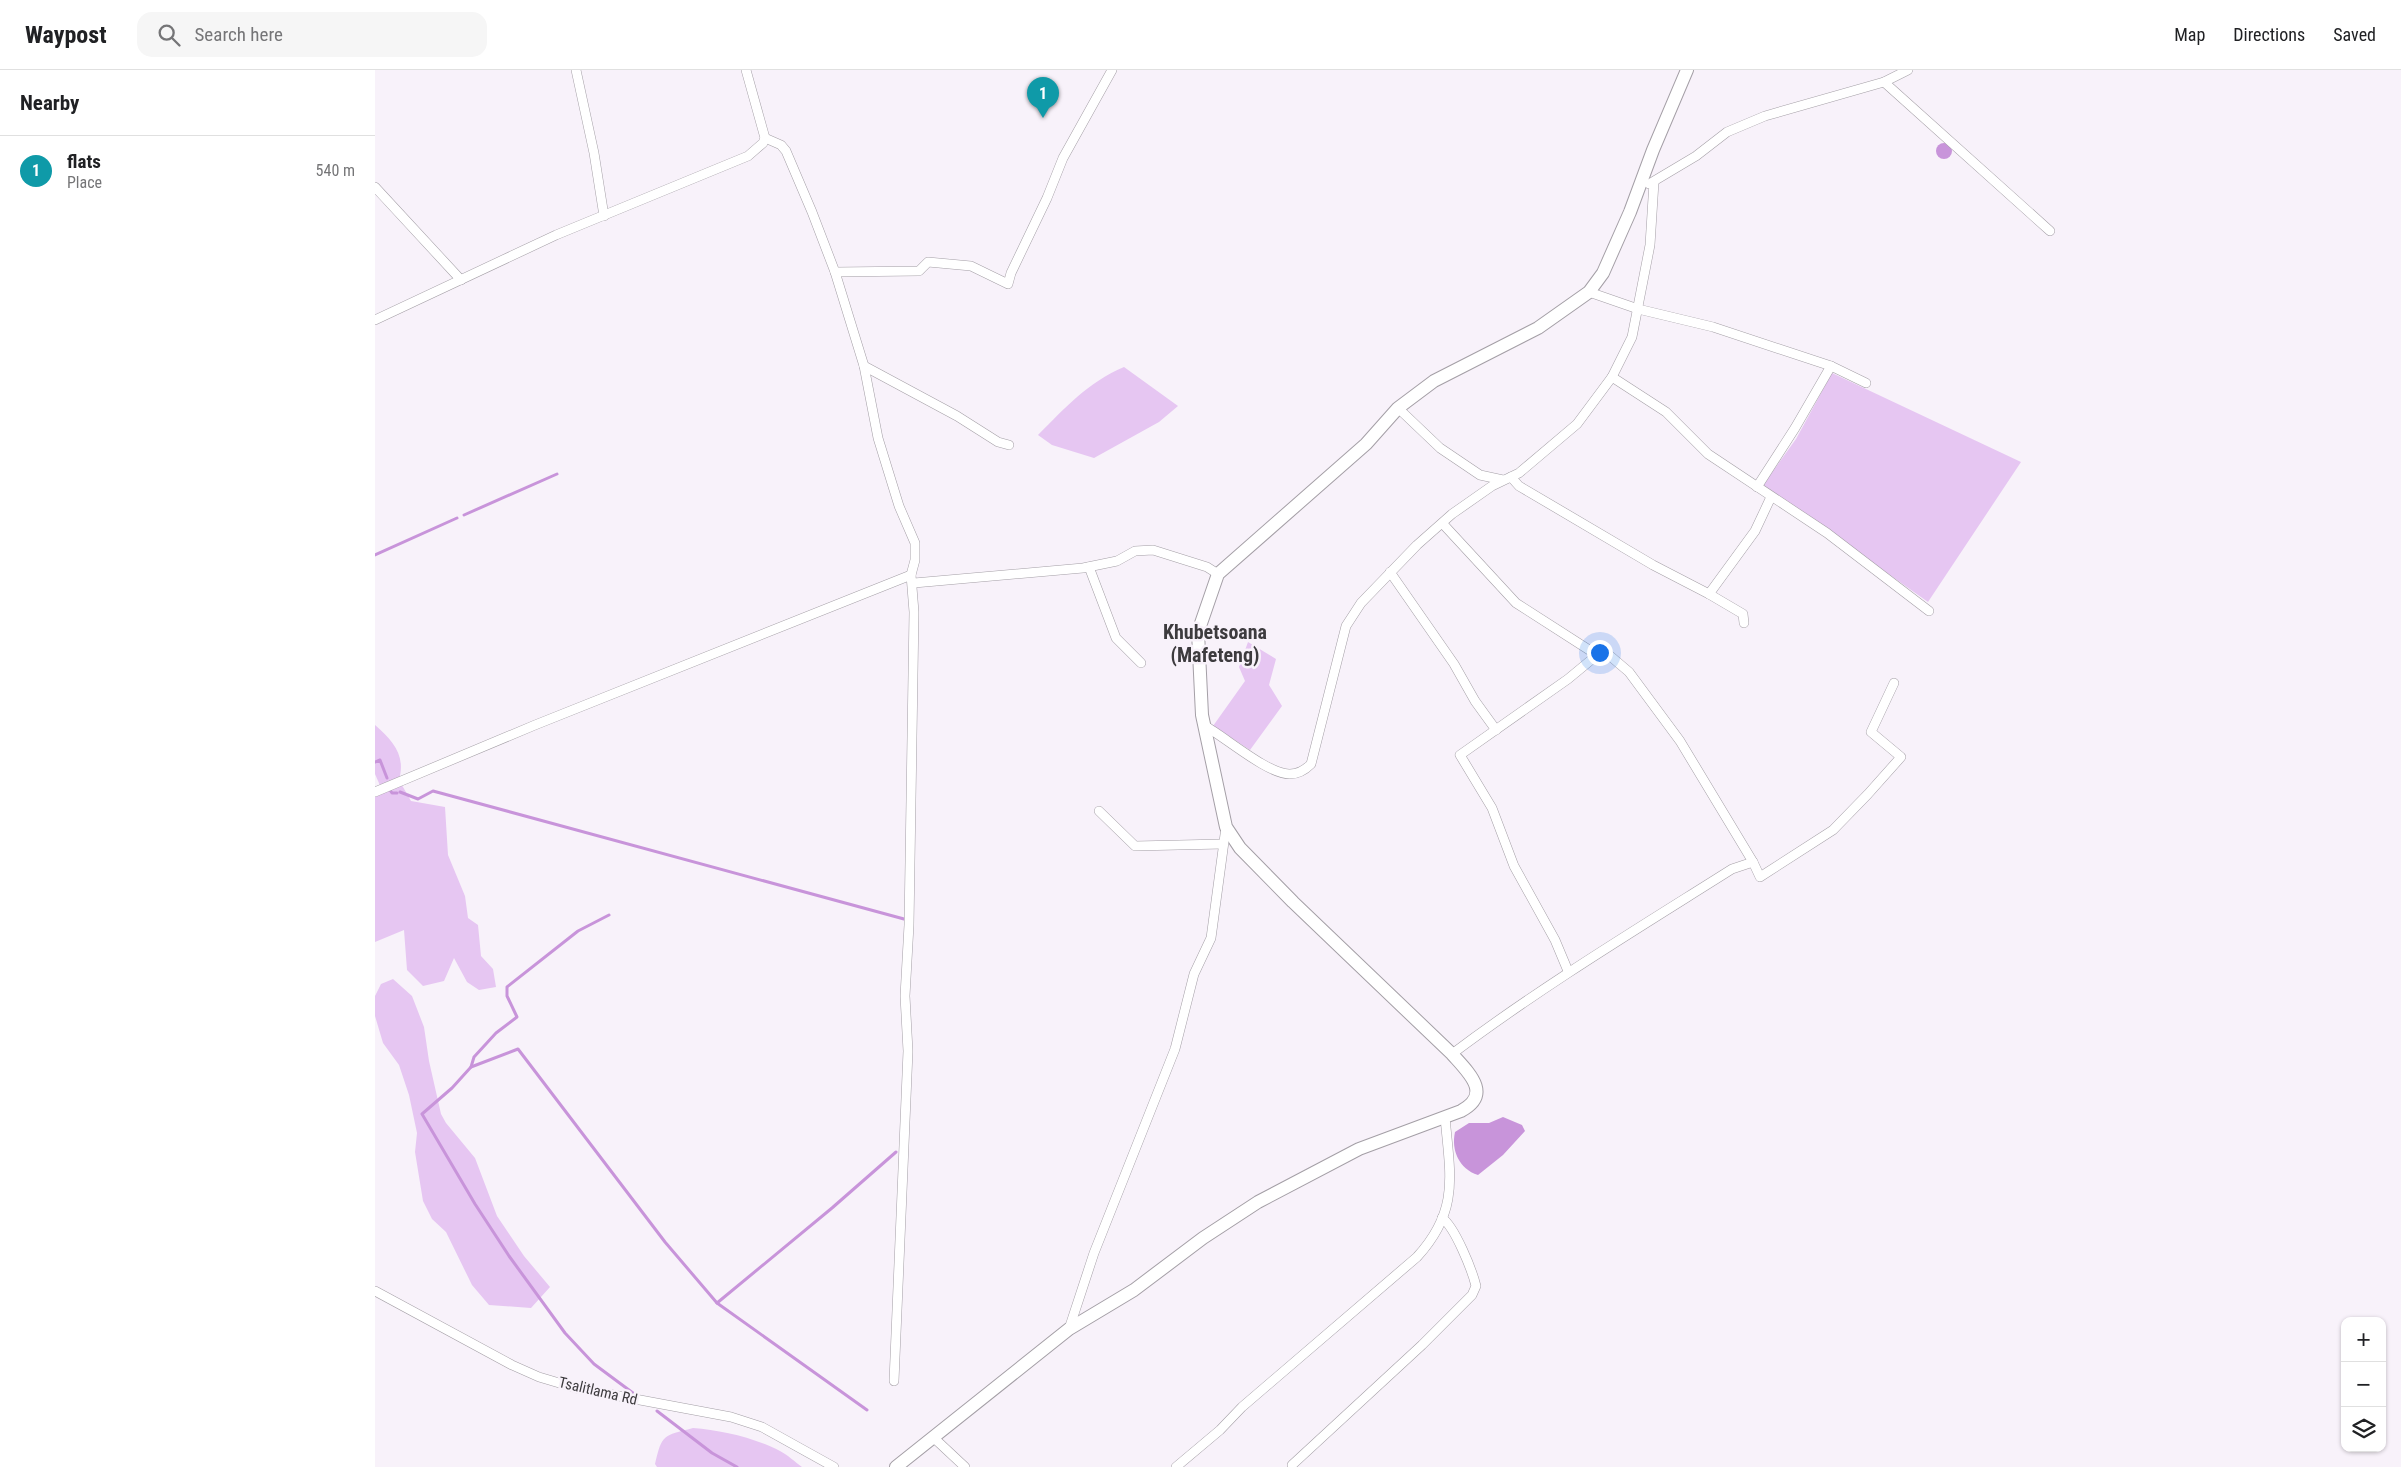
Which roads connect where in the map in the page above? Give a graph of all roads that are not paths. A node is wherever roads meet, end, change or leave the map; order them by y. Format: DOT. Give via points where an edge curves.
graph roads {
  1 [pos="576,70"];
  2 [pos="746,70"];
  3 [pos="1111,70"];
  4 [pos="1687,70"];
  5 [pos="1908,70"];
  6 [pos="1884,82"];
  7 [pos="765,138"];
  8 [pos="1654,182"];
  9 [pos="375,187"];
  10 [pos="1640,187"];
  11 [pos="604,216"];
  12 [pos="2050,231"];
  13 [pos="835,272"];
  14 [pos="461,280"];
  15 [pos="1589,292"];
  16 [pos="1638,309"];
  17 [pos="375,320"];
  18 [pos="864,366"];
  19 [pos="1831,366"];
  20 [pos="1612,377"];
  21 [pos="1866,383"];
  22 [pos="1398,408"];
  23 [pos="1009,445"];
  24 [pos="1507,478"];
  25 [pos="1757,487"];
  26 [pos="1771,497"];
  27 [pos="1443,524"];
  28 [pos="1089,567"];
  29 [pos="1390,572"];
  30 [pos="1218,574"];
  31 [pos="912,579"];
  32 [pos="1709,594"];
  33 [pos="1929,611"];
  34 [pos="1744,623"];
  35 [pos="1597,654"];
  36 [pos="1141,663"];
  37 [pos="1894,683"];
  38 [pos="1205,726"];
  39 [pos="1496,730"];
  40 [pos="375,792"];
  41 [pos="1099,811"];
  42 [pos="1226,827"];
  43 [pos="1222,844"];
  44 [pos="1753,862"];
  45 [pos="1568,971"];
  46 [pos="1451,1054"];
  47 [pos="1445,1117"];
  48 [pos="1442,1218"];
  49 [pos="375,1291"];
  50 [pos="1069,1329"];
  51 [pos="893,1381"];
  52 [pos="934,1438"];
  53 [pos="832,1466"];
  54 [pos="1292,1466"];
  55 [pos="896,1467"];
  56 [pos="965,1467"];
  57 [pos="1176,1467"];
  1 -- 11 [label="street"];
  2 -- 7 [label="street"];
  3 -- 13 [label="street" via="1063,158 1009,284 971,266 929,262 919,271"];
  4 -- 10 [label="street"];
  5 -- 6 [label="street"];
  6 -- 8 [label="street" via="1775,113 1727,132"];
  6 -- 12 [label="street"];
  7 -- 11 [label="street" via="748,156"];
  7 -- 13 [label="street" via="786,151"];
  8 -- 10 [label="street"];
  8 -- 16 [label="street" via="1650,245"];
  9 -- 14 [label="street"];
  10 -- 15 [label="street" via="1603,273"];
  11 -- 14 [label="street"];
  13 -- 18 [label="street"];
  14 -- 17 [label="street"];
  15 -- 16 [label="street"];
  15 -- 22 [label="street" via="1538,328 1434,380"];
  16 -- 19 [label="street" via="1713,327"];
  16 -- 20 [label="street" via="1632,337"];
  18 -- 23 [label="street" via="998,442"];
  18 -- 31 [label="street" via="878,438 899,506 915,543"];
  19 -- 21 [label="street"];
  19 -- 25 [label="street"];
  20 -- 24 [label="street" via="1577,424 1519,473"];
  20 -- 25 [label="street" via="1666,412 1708,454"];
  22 -- 24 [label="street" via="1440,448 1481,475"];
  22 -- 30 [label="street" via="1366,444"];
  24 -- 27 [label="street" via="1452,514"];
  24 -- 32 [label="street" via="1653,565"];
  25 -- 26 [label="street"];
  26 -- 32 [label="street" via="1755,531"];
  26 -- 33 [label="street" via="1827,533"];
  27 -- 29 [label="street"];
  27 -- 35 [label="street" via="1516,603"];
  28 -- 30 [label="street" via="1117,561 1135,551 1153,550 1207,567"];
  28 -- 31 [label="street"];
  28 -- 36 [label="street" via="1115,638"];
  29 -- 38 [label="street" via="1361,602 1346,626 1315,754 1306,769 1292,774 1277,772"];
  29 -- 39 [label="street"];
  30 -- 38 [label="street" via="1198,632"];
  31 -- 40 [label="street" via="535,725"];
  31 -- 51 [label="street" via="909,925 905,996 908,1051"];
  32 -- 34 [label="street" via="1743,614"];
  35 -- 39 [label="street"];
  35 -- 44 [label="street" via="1609,655 1629,672 1680,741"];
  37 -- 44 [label="street" via="1871,732 1901,757 1833,830 1760,877"];
  38 -- 42 [label="street"];
  39 -- 45 [label="street" via="1460,755 1492,808 1514,866 1555,940"];
  41 -- 43 [label="street" via="1135,846"];
  42 -- 43 [label="street"];
  42 -- 46 [label="street" via="1240,848 1293,902"];
  43 -- 50 [label="street" via="1211,938 1194,974 1175,1049 1094,1254"];
  44 -- 45 [label="street" via="1732,869"];
  45 -- 46 [label="street"];
  46 -- 47 [label="street" via="1473,1077 1476,1098 1471,1106"];
  47 -- 48 [label="street" via="1451,1184"];
  47 -- 50 [label="street" via="1359,1150 1258,1202 1134,1290"];
  48 -- 54 [label="street" via="1449,1222 1467,1258 1476,1286 1472,1296"];
  48 -- 57 [label="street" via="1432,1241 1417,1257"];
  49 -- 53 [label="street, Tsalitlama Rd" via="539,1377 576,1388 731,1417 761,1427"];
  50 -- 52 [label="street"];
  52 -- 55 [label="street"];
  52 -- 56 [label="street"];
}
